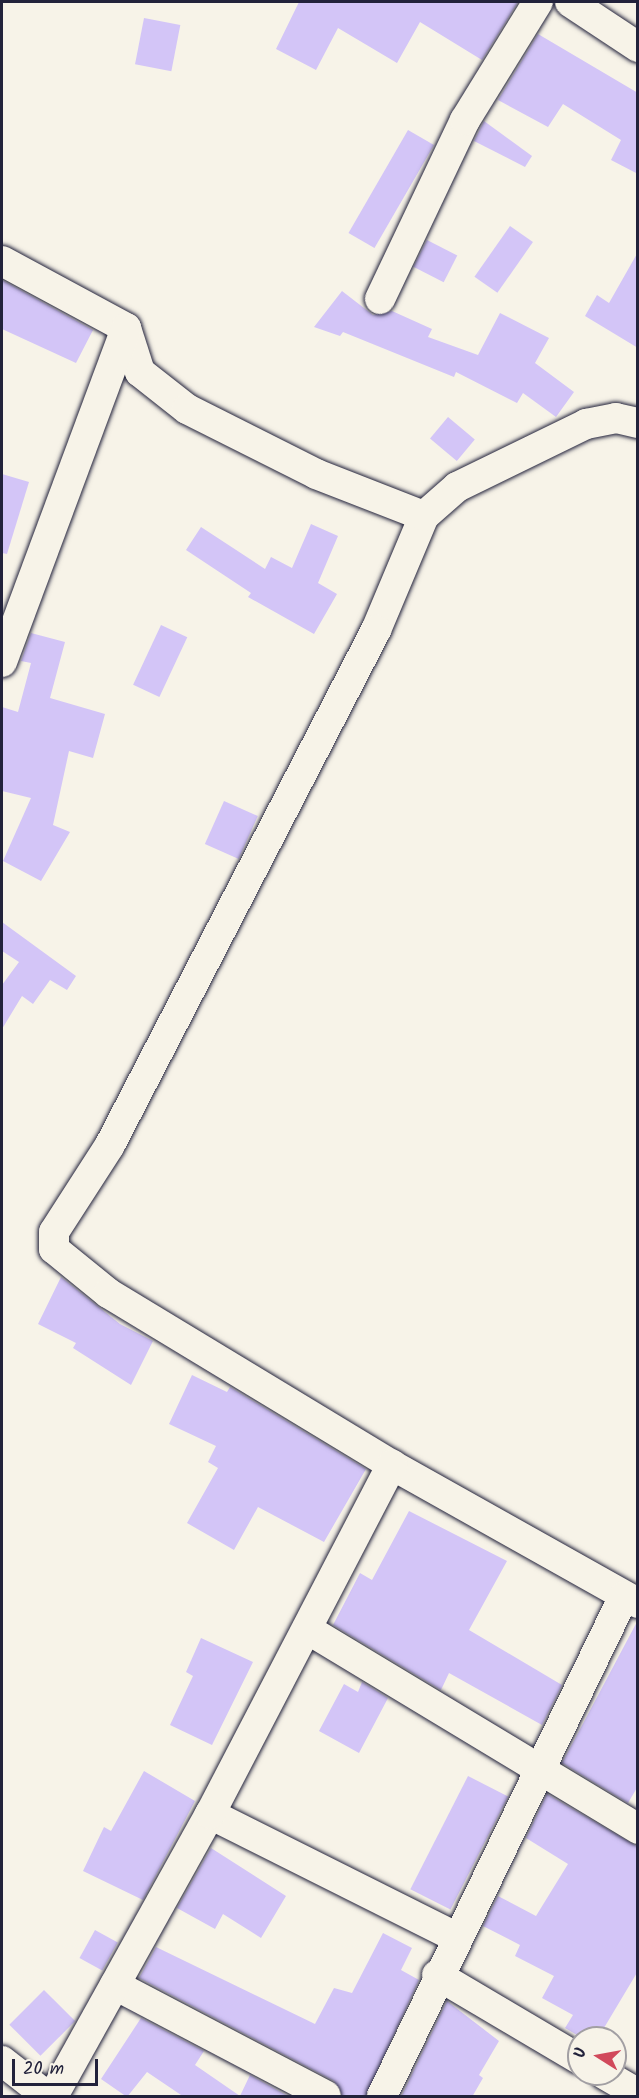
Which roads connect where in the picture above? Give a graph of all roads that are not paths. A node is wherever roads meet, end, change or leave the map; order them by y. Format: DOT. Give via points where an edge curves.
graph roads {
  1 [pos="538,2"];
  2 [pos="570,2"];
  3 [pos="638,47"];
  4 [pos="2,261"];
  5 [pos="380,299"];
  6 [pos="126,328"];
  7 [pos="638,423"];
  8 [pos="424,516"];
  9 [pos="2,662"];
  10 [pos="392,1466"];
  11 [pos="631,1600"];
  12 [pos="308,1629"];
  13 [pos="541,1771"];
  14 [pos="210,1814"];
  15 [pos="638,1829"];
  16 [pos="458,1938"];
  17 [pos="437,1975"];
  18 [pos="115,1985"];
  19 [pos="567,2052"];
  20 [pos="2,2061"];
  21 [pos="624,2086"];
  22 [pos="638,2094"];
  23 [pos="47,2097"];
  24 [pos="53,2097"];
  25 [pos="326,2097"];
  26 [pos="382,2097"];
  1 -- 5 [label="street" via="465,120"];
  2 -- 3 [label="street"];
  4 -- 6 [label="street"];
  6 -- 8 [label="street" via="140,372 187,409 316,474"];
  6 -- 9 [label="street"];
  7 -- 8 [label="street" via="616,418 586,424 457,487"];
  8 -- 10 [label="street" via="376,630 333,714 110,1145 54,1232 54,1249 63,1260 108,1293"];
  10 -- 11 [label="street"];
  10 -- 12 [label="street"];
  11 -- 13 [label="street"];
  12 -- 13 [label="street"];
  12 -- 14 [label="street"];
  13 -- 15 [label="street"];
  13 -- 16 [label="street"];
  14 -- 16 [label="street"];
  14 -- 18 [label="street"];
  16 -- 17 [label="street"];
  17 -- 19 [label="street"];
  17 -- 26 [label="street"];
  18 -- 24 [label="street"];
  18 -- 25 [label="street"];
  20 -- 23 [label="street"];
  21 -- 22 [label="street"];
}
